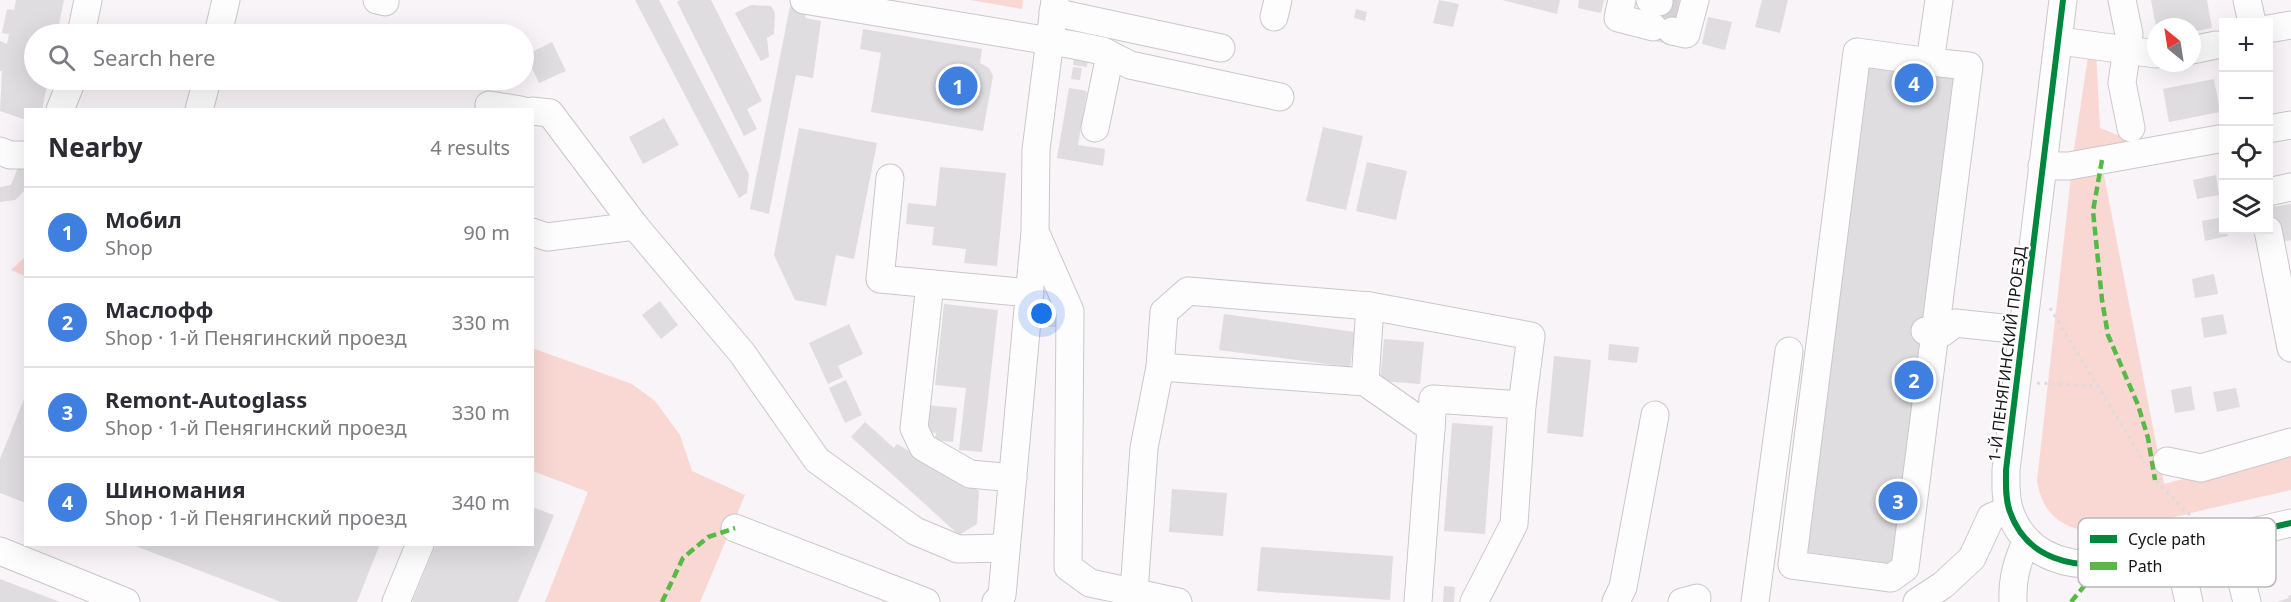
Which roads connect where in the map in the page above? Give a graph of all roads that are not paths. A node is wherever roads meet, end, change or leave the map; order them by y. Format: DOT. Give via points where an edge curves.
graph roads {
  1 [pos="88,0"];
  2 [pos="226,0"];
  3 [pos="804,0"];
  4 [pos="1622,0"];
  5 [pos="1939,0"];
  6 [pos="2063,0"];
  7 [pos="2122,0"];
  8 [pos="2247,0"];
  9 [pos="1054,6"];
  10 [pos="1671,11"];
  11 [pos="2251,18"];
  12 [pos="83,24"];
  13 [pos="220,24"];
  14 [pos="2291,25"];
  15 [pos="2273,28"];
  16 [pos="1048,41"];
  17 [pos="2060,41"];
  18 [pos="1221,48"];
  19 [pos="2126,50"];
  20 [pos="2147,53"];
  21 [pos="1110,55"];
  22 [pos="1930,62"];
  23 [pos="68,90"];
  24 [pos="204,90"];
  25 [pos="1280,98"];
  26 [pos="489,105"];
  27 [pos="61,108"];
  28 [pos="200,108"];
  29 [pos="508,108"];
  30 [pos="534,111"];
  31 [pos="1095,128"];
  32 [pos="2130,128"];
  33 [pos="2219,139"];
  34 [pos="0,151"];
  35 [pos="24,154"];
  36 [pos="2042,166"];
  37 [pos="890,178"];
  38 [pos="2291,187"];
  39 [pos="2273,191"];
  40 [pos="635,226"];
  41 [pos="1035,232"];
  42 [pos="534,233"];
  43 [pos="2269,234"];
  44 [pos="930,284"];
  45 [pos="1030,293"];
  46 [pos="1370,306"];
  47 [pos="1936,320"];
  48 [pos="2022,330"];
  49 [pos="2291,348"];
  50 [pos="1789,351"];
  51 [pos="1160,367"];
  52 [pos="1365,382"];
  53 [pos="1522,405"];
  54 [pos="1654,415"];
  55 [pos="1431,428"];
  56 [pos="2291,442"];
  57 [pos="2157,471"];
  58 [pos="1012,478"];
  59 [pos="2009,510"];
  60 [pos="2291,523"];
  61 [pos="2276,526"];
  62 [pos="735,528"];
  63 [pos="2027,540"];
  64 [pos="419,546"];
  65 [pos="1006,548"];
  66 [pos="0,551"];
  67 [pos="2078,563"];
  68 [pos="2188,587"];
  69 [pos="2243,587"];
  70 [pos="1134,592"];
  71 [pos="126,602"];
  72 [pos="396,602"];
  73 [pos="926,602"];
  74 [pos="996,602"];
  75 [pos="1178,602"];
  76 [pos="1418,602"];
  77 [pos="1474,602"];
  78 [pos="1616,602"];
  79 [pos="1755,602"];
  80 [pos="1917,602"];
  81 [pos="2013,602"];
  82 [pos="2189,602"];
  83 [pos="2247,602"];
  1 -- 12 [label="street"];
  2 -- 13 [label="street"];
  3 -- 16 [label="street"];
  4 -- 10 [label="street" via="1618,18"];
  5 -- 22 [label="street"];
  6 -- 17 [label="street, 1-Й ПЕНЯГИНСКИЙ ПРОЕЗД"];
  7 -- 19 [label="street" via="2129,34"];
  8 -- 11 [label="street"];
  9 -- 16 [label="street"];
  9 -- 18 [label="street"];
  14 -- 15 [label="street"];
  16 -- 21 [label="street"];
  16 -- 41 [label="street" via="1036,150"];
  17 -- 19 [label="street"];
  17 -- 36 [label="street, 1-Й ПЕНЯГИНСКИЙ ПРОЕЗД"];
  19 -- 20 [label="street"];
  19 -- 32 [label="street" via="2122,83"];
  21 -- 25 [label="street" via="1130,65"];
  21 -- 31 [label="street"];
  22 -- 47 [label="street" via="1969,66"];
  22 -- 47 [label="street" via="1857,52 1792,566 1892,578 1905,568"];
  23 -- 27 [label="street"];
  24 -- 28 [label="street"];
  26 -- 29 [label="street"];
  30 -- 40 [label="street" via="550,113"];
  33 -- 36 [label="street" via="2069,166"];
  34 -- 35 [label="street"];
  36 -- 48 [label="street, 1-Й ПЕНЯГИНСКИЙ ПРОЕЗД"];
  37 -- 44 [label="street" via="880,279"];
  38 -- 39 [label="street"];
  40 -- 42 [label="street" via="547,237"];
  40 -- 65 [label="street" via="742,353 817,460 915,531 958,549"];
  41 -- 45 [label="street"];
  41 -- 70 [label="street" via="1070,311 1068,567 1090,583"];
  43 -- 49 [label="street"];
  44 -- 45 [label="street"];
  44 -- 58 [label="street" via="914,428 923,447 970,474"];
  45 -- 58 [label="street"];
  46 -- 51 [label="street" via="1188,291 1164,312"];
  46 -- 52 [label="street"];
  46 -- 53 [label="street" via="1531,336"];
  47 -- 48 [label="street"];
  48 -- 59 [label="street, 1-Й ПЕНЯГИНСКИЙ ПРОЕЗД" via="2006,470"];
  50 -- 79 [label="street"];
  51 -- 52 [label="street"];
  51 -- 70 [label="street" via="1144,448"];
  52 -- 55 [label="street"];
  53 -- 55 [label="street" via="1433,399"];
  53 -- 77 [label="street" via="1514,524"];
  54 -- 78 [label="street" via="1623,587"];
  55 -- 76 [label="street"];
  56 -- 57 [label="street" via="2201,468"];
  58 -- 65 [label="street"];
  59 -- 63 [label="street, 1-Й ПЕНЯГИНСКИЙ ПРОЕЗД"];
  59 -- 80 [label="street" via="1991,518 1971,558 1943,585"];
  60 -- 61 [label="street, 1-Й ПЕНЯГИНСКИЙ ПРОЕЗД"];
  62 -- 73 [label="street"];
  63 -- 67 [label="street, 1-Й ПЕНЯГИНСКИЙ ПРОЕЗД" via="2058,559"];
  63 -- 81 [label="street" via="2013,577"];
  64 -- 72 [label="street"];
  65 -- 74 [label="street" via="1002,595"];
  66 -- 71 [label="street"];
  68 -- 82 [label="street"];
  69 -- 83 [label="street"];
  70 -- 75 [label="street"];
}
